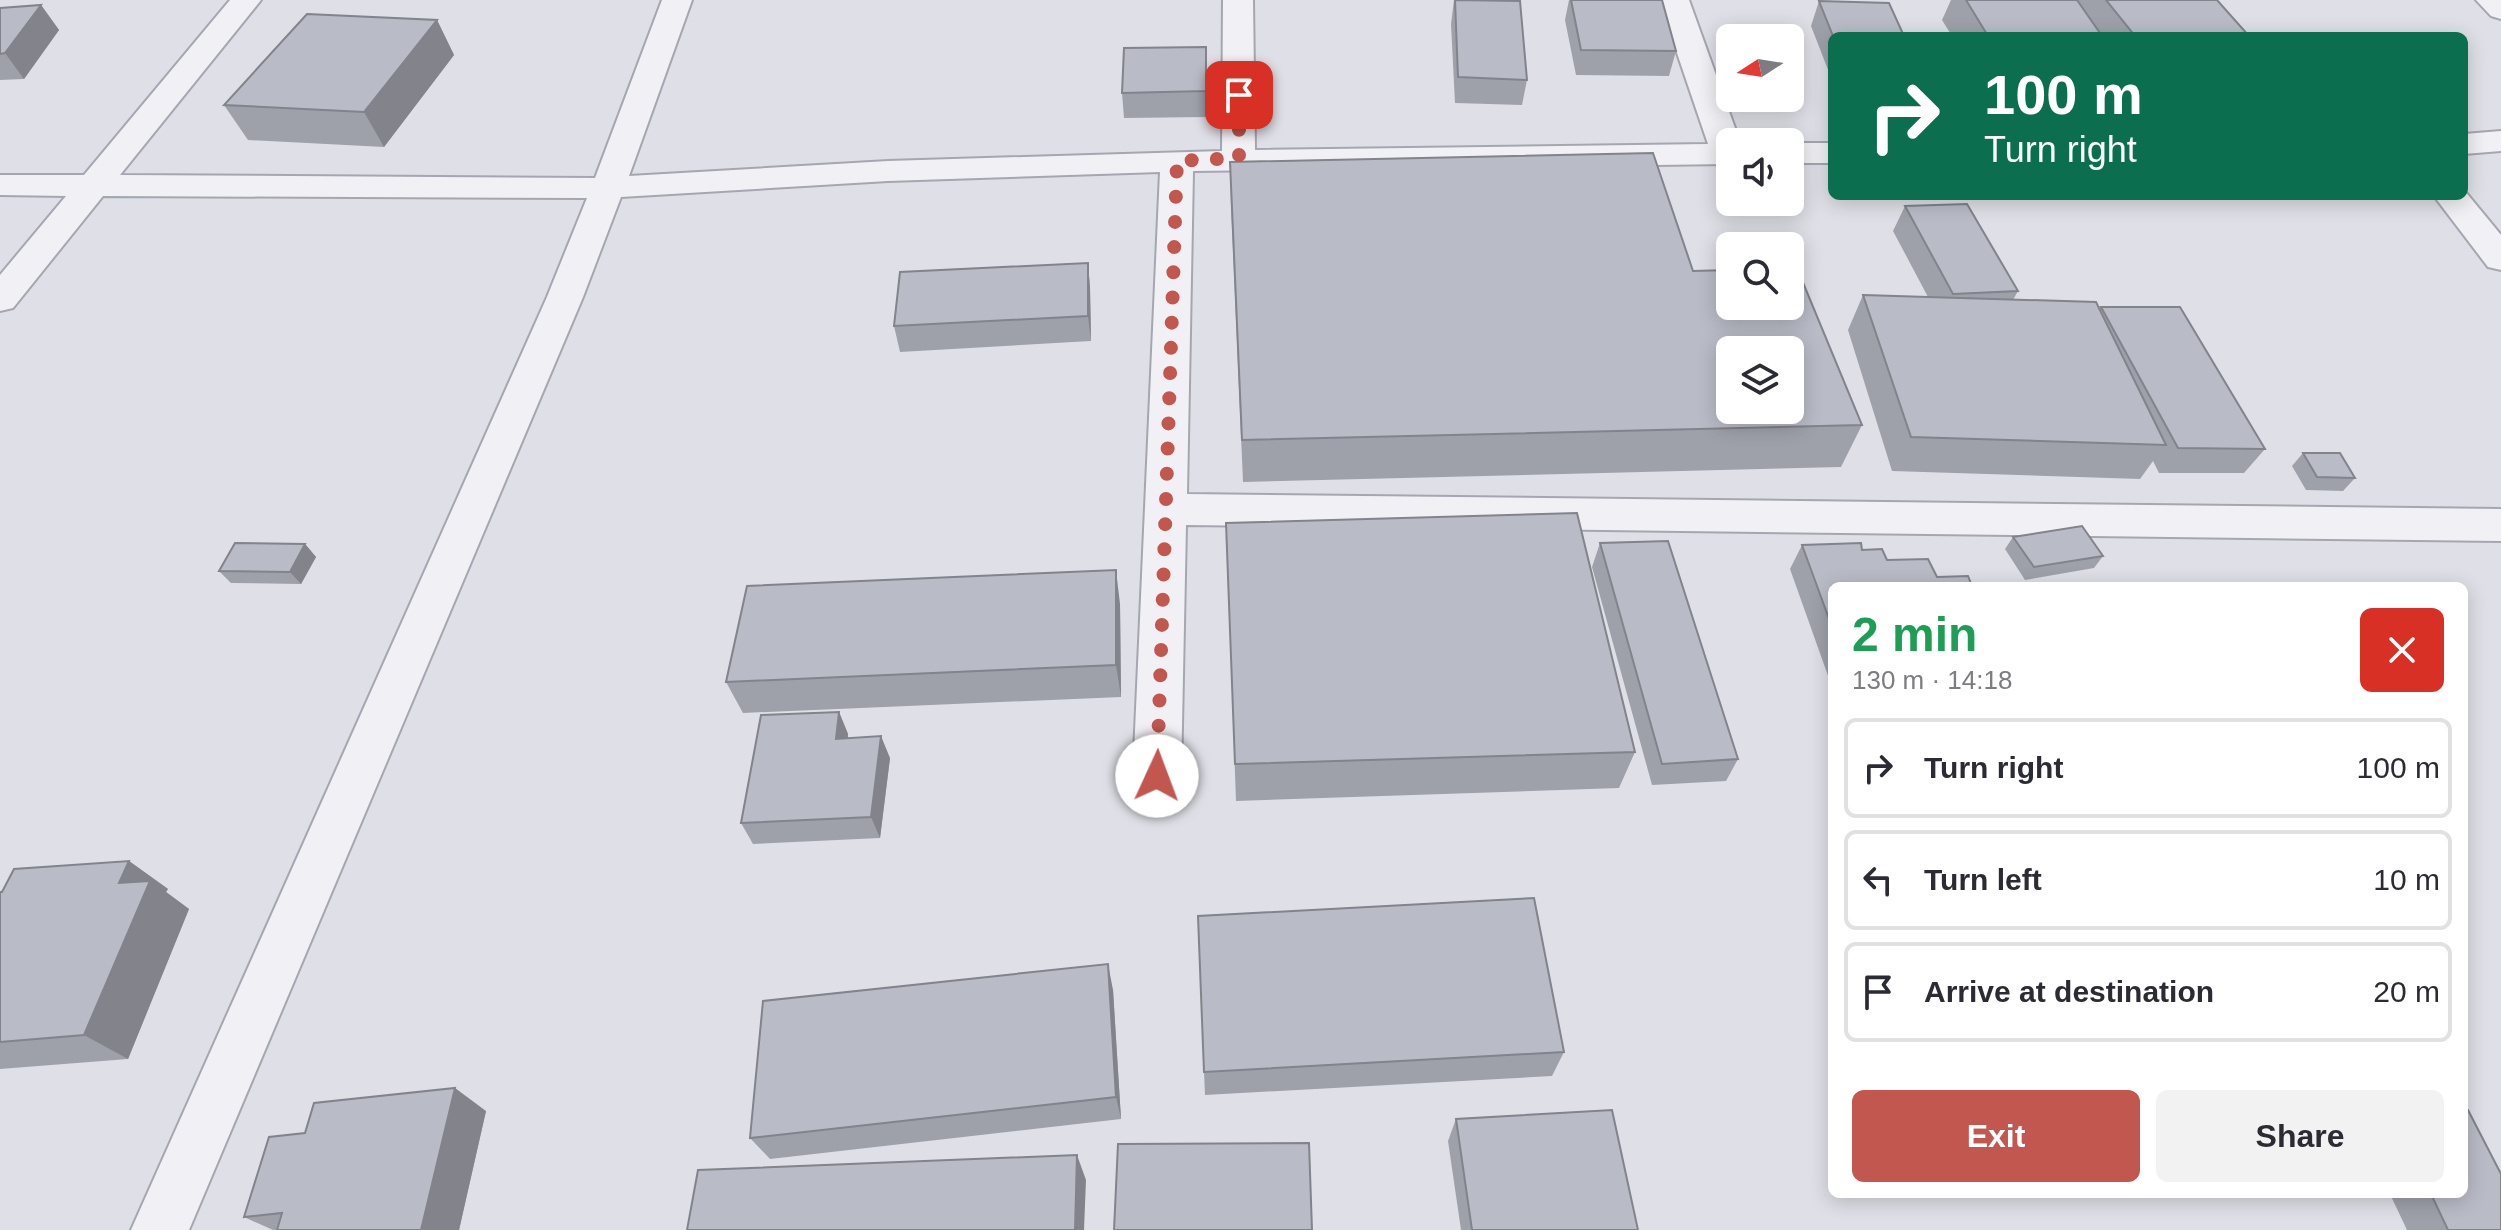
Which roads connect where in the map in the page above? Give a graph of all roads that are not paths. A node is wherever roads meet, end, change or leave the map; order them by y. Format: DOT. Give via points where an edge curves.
graph roads {
  1 [pos="246,0"];
  2 [pos="677,0"];
  3 [pos="1238,0"];
  4 [pos="1674,0"];
  5 [pos="2491,0"];
  6 [pos="2501,10"];
  7 [pos="1720,128"];
  8 [pos="2501,141"];
  9 [pos="2468,144"];
  10 [pos="1804,153"];
  11 [pos="1828,153"];
  12 [pos="1716,154"];
  13 [pos="1239,158"];
  14 [pos="1177,161"];
  15 [pos="94,183"];
  16 [pos="0,185"];
  17 [pos="608,188"];
  18 [pos="2454,200"];
  19 [pos="2501,259"];
  20 [pos="0,299"];
  21 [pos="1168,509"];
  22 [pos="2501,525"];
  23 [pos="1157,776"];
  24 [pos="160,1230"];
  1 -- 15 [label="street"];
  2 -- 17 [label="street"];
  3 -- 13 [label="street"];
  4 -- 7 [label="street"];
  5 -- 6 [label="street"];
  8 -- 9 [label="street"];
  10 -- 11 [label="street"];
  12 -- 13 [label="street"];
  13 -- 14 [label="street"];
  14 -- 17 [label="street" via="811,173"];
  14 -- 21 [label="street"];
  15 -- 16 [label="street"];
  15 -- 17 [label="street"];
  15 -- 20 [label="street"];
  17 -- 24 [label="street"];
  18 -- 19 [label="street"];
  21 -- 22 [label="street"];
  21 -- 23 [label="street"];
}
